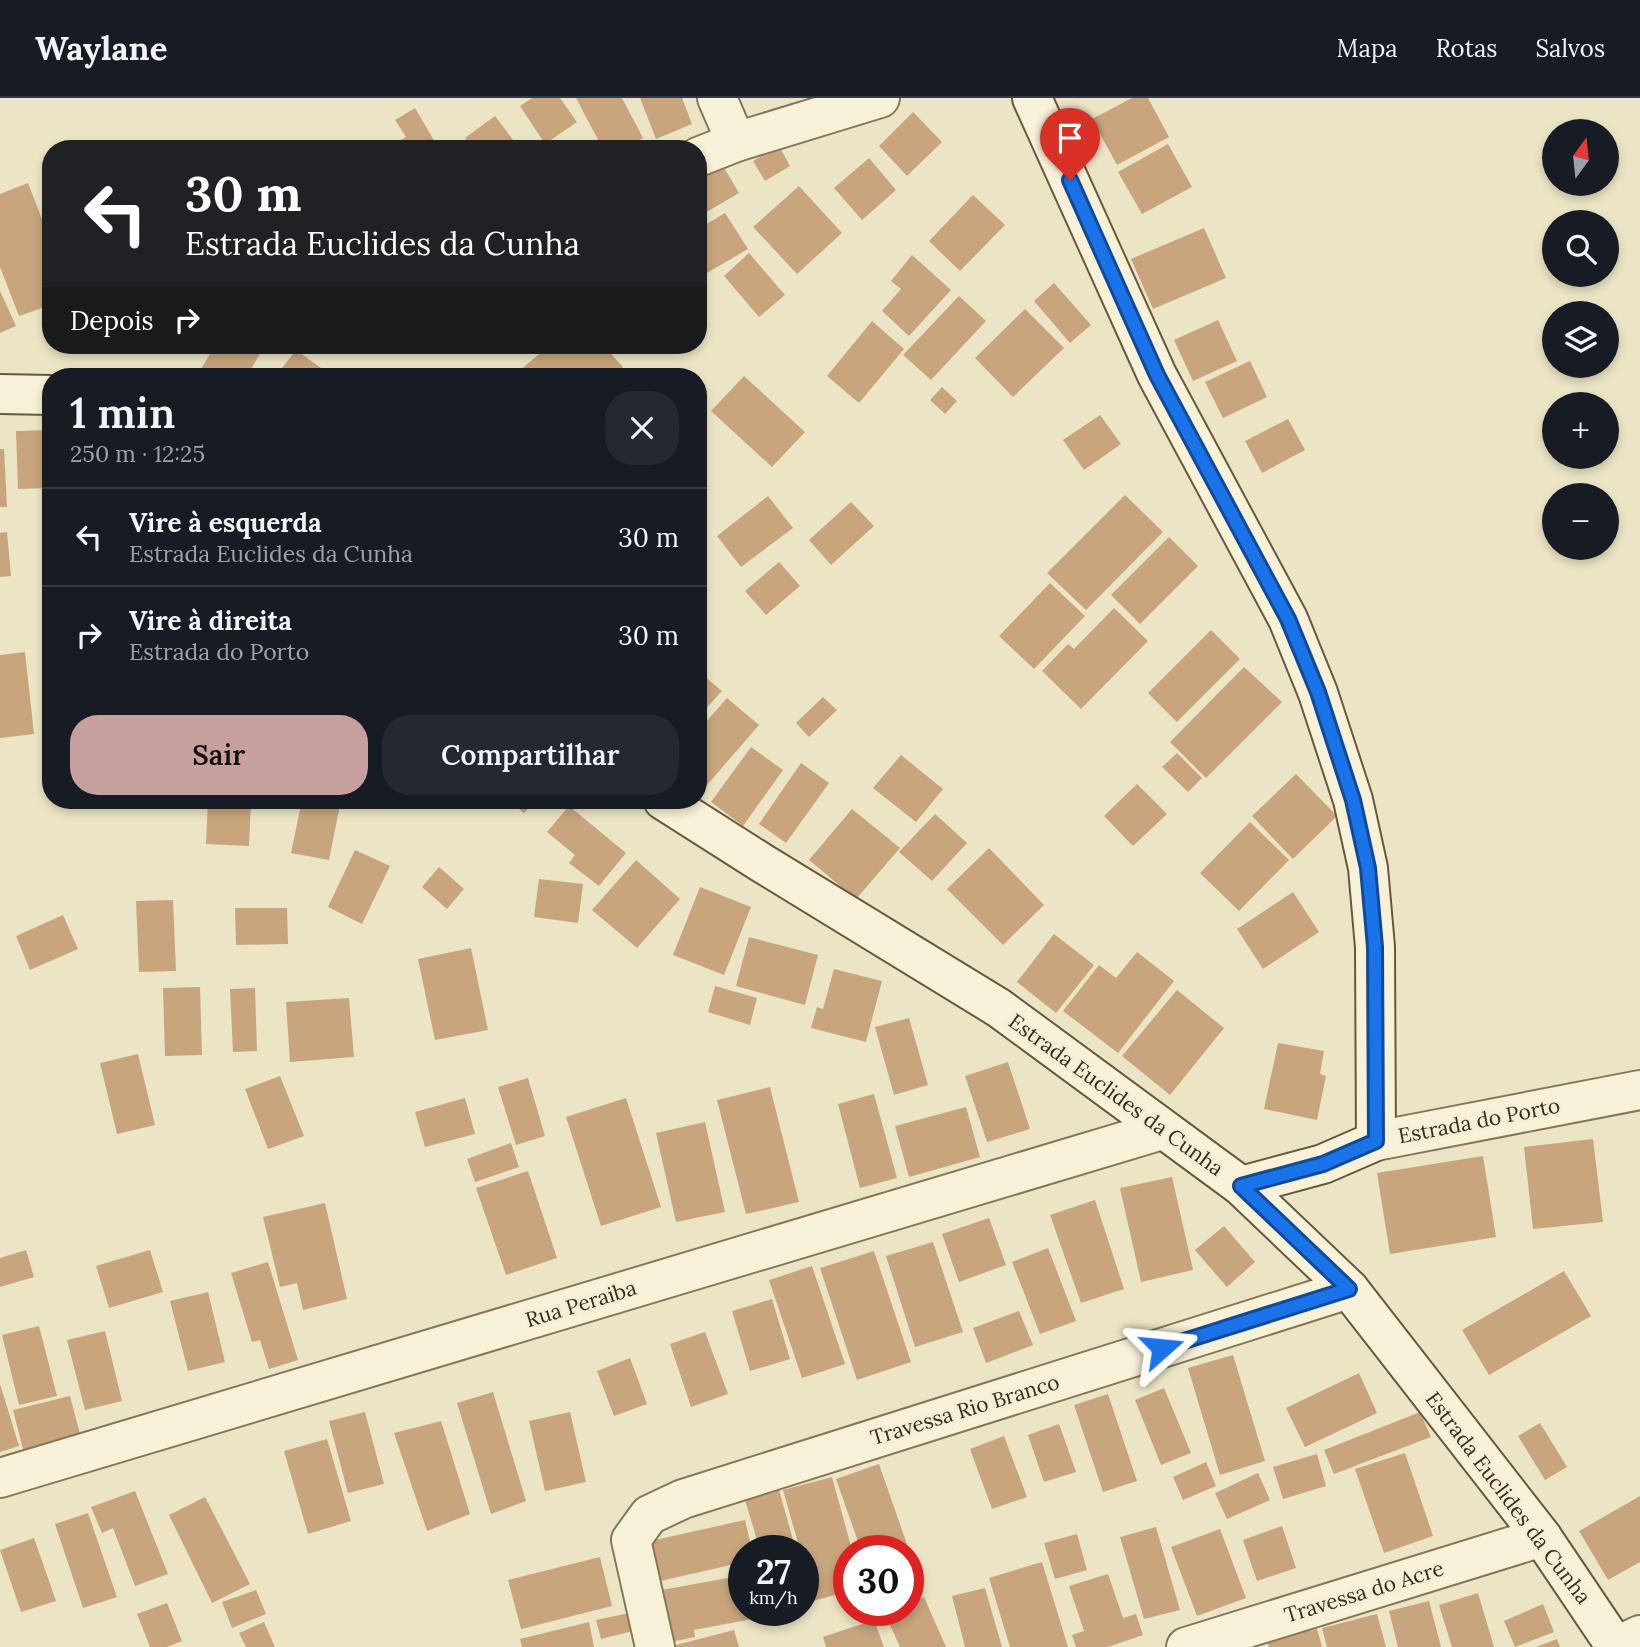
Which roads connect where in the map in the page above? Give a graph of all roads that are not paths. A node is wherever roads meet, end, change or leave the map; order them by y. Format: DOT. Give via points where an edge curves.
graph roads {
  1 [pos="717,98"];
  2 [pos="880,98"];
  3 [pos="1032,98"];
  4 [pos="736,142"];
  5 [pos="707,153"];
  6 [pos="0,394"];
  7 [pos="42,394"];
  8 [pos="677,809"];
  9 [pos="1640,1090"];
  10 [pos="1162,1130"];
  11 [pos="1376,1141"];
  12 [pos="1241,1186"];
  13 [pos="1349,1289"];
  14 [pos="0,1478"];
  15 [pos="1542,1537"];
  16 [pos="1624,1642"];
  17 [pos="655,1647"];
  18 [pos="1186,1647"];
  1 -- 4 [label="street"];
  2 -- 4 [label="street"];
  3 -- 11 [label="street" via="1157,375 1288,619 1318,692 1353,800 1368,868 1375,947"];
  4 -- 5 [label="street"];
  6 -- 7 [label="street"];
  8 -- 10 [label="street, Estrada Euclides da Cunha" via="999,1009"];
  9 -- 11 [label="street, Estrada do Porto"];
  10 -- 12 [label="street, Estrada Euclides da Cunha"];
  10 -- 14 [label="street, Rua Peraiba"];
  11 -- 12 [label="street, Estrada do Porto" via="1323,1164"];
  12 -- 13 [label="street, Estrada Euclides da Cunha"];
  13 -- 15 [label="street, Estrada Euclides da Cunha"];
  13 -- 17 [label="street, Travessa Rio Branco" via="683,1499 649,1515 631,1541"];
  15 -- 16 [label="street, Estrada Euclides da Cunha"];
  15 -- 18 [label="street, Travessa do Acre"];
}
